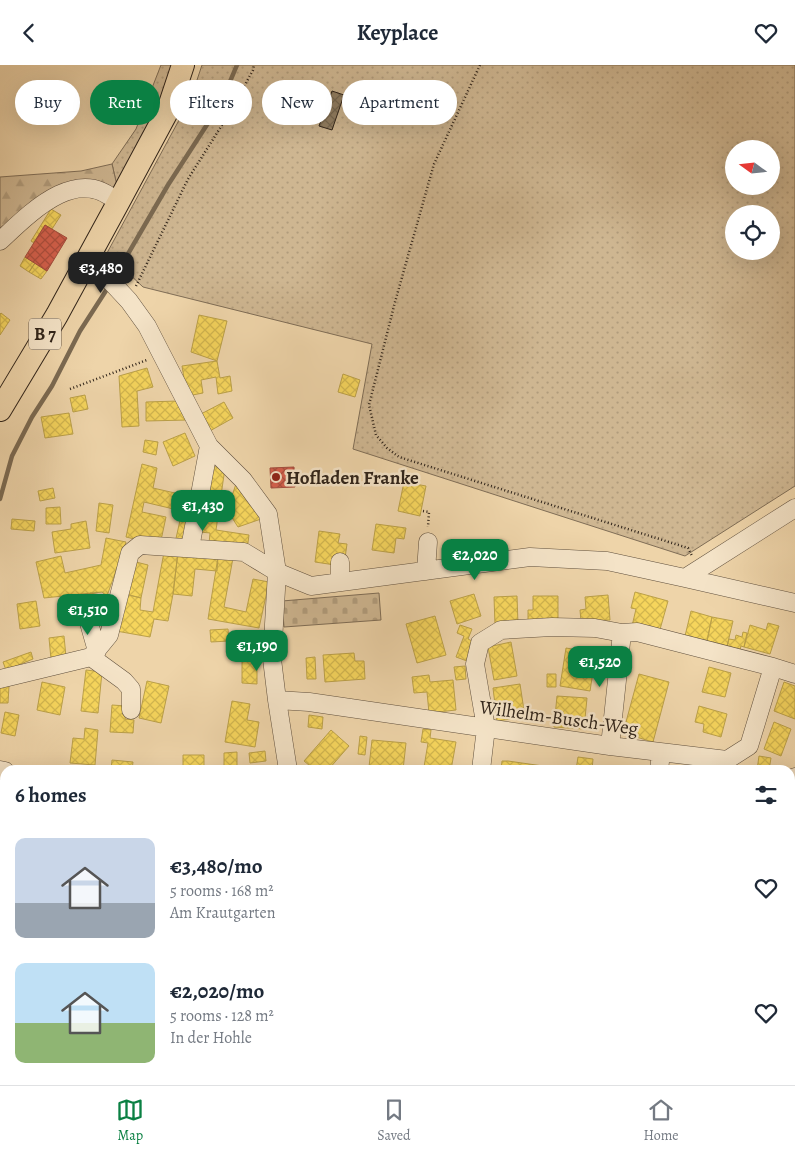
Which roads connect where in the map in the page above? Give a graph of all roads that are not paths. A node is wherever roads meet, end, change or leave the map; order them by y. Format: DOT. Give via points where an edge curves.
graph roads {
  1 [pos="183,65"];
  2 [pos="118,203"];
  3 [pos="0,241"];
  4 [pos="96,265"];
  5 [pos="0,409"];
  6 [pos="209,446"];
  7 [pos="795,508"];
  8 [pos="428,542"];
  9 [pos="190,548"];
  10 [pos="340,562"];
  11 [pos="426,571"];
  12 [pos="277,572"];
  13 [pos="692,573"];
  14 [pos="340,582"];
  15 [pos="795,603"];
  16 [pos="89,623"];
  17 [pos="622,633"];
  18 [pos="94,654"];
  19 [pos="773,667"];
  20 [pos="795,674"];
  21 [pos="3,678"];
  22 [pos="277,700"];
  23 [pos="131,710"];
  24 [pos="486,728"];
  25 [pos="610,746"];
  26 [pos="660,761"];
  27 [pos="287,765"];
  28 [pos="482,765"];
  1 -- 2 [label="main road, B 7" via="168,110"];
  2 -- 3 [label="street" via="111,196 92,189 74,188 32,212"];
  2 -- 4 [label="main road, B 7"];
  4 -- 5 [label="main road, B 7" via="57,315"];
  4 -- 6 [label="street" via="146,326"];
  6 -- 9 [label="street"];
  6 -- 12 [label="street" via="243,480 268,514"];
  7 -- 13 [label="street"];
  8 -- 11 [label="street"];
  9 -- 12 [label="street" via="244,552"];
  9 -- 18 [label="street" via="140,545 130,553 109,635"];
  10 -- 14 [label="street"];
  11 -- 13 [label="street" via="530,557 607,561"];
  11 -- 14 [label="street"];
  12 -- 14 [label="street" via="311,585"];
  12 -- 22 [label="street" via="272,659"];
  13 -- 15 [label="street"];
  16 -- 18 [label="street"];
  17 -- 19 [label="street" via="637,632"];
  17 -- 24 [label="street" via="595,627 501,630 480,643 475,664"];
  17 -- 25 [label="street"];
  18 -- 21 [label="street"];
  18 -- 23 [label="street" via="131,689"];
  19 -- 20 [label="street"];
  19 -- 26 [label="street, Wilhelm-Busch-Weg" via="749,746 727,760"];
  22 -- 24 [label="street, Wilhelm-Busch-Weg"];
  22 -- 27 [label="street"];
  24 -- 25 [label="street, Wilhelm-Busch-Weg"];
  24 -- 28 [label="street"];
  25 -- 26 [label="street, Wilhelm-Busch-Weg"];
}
